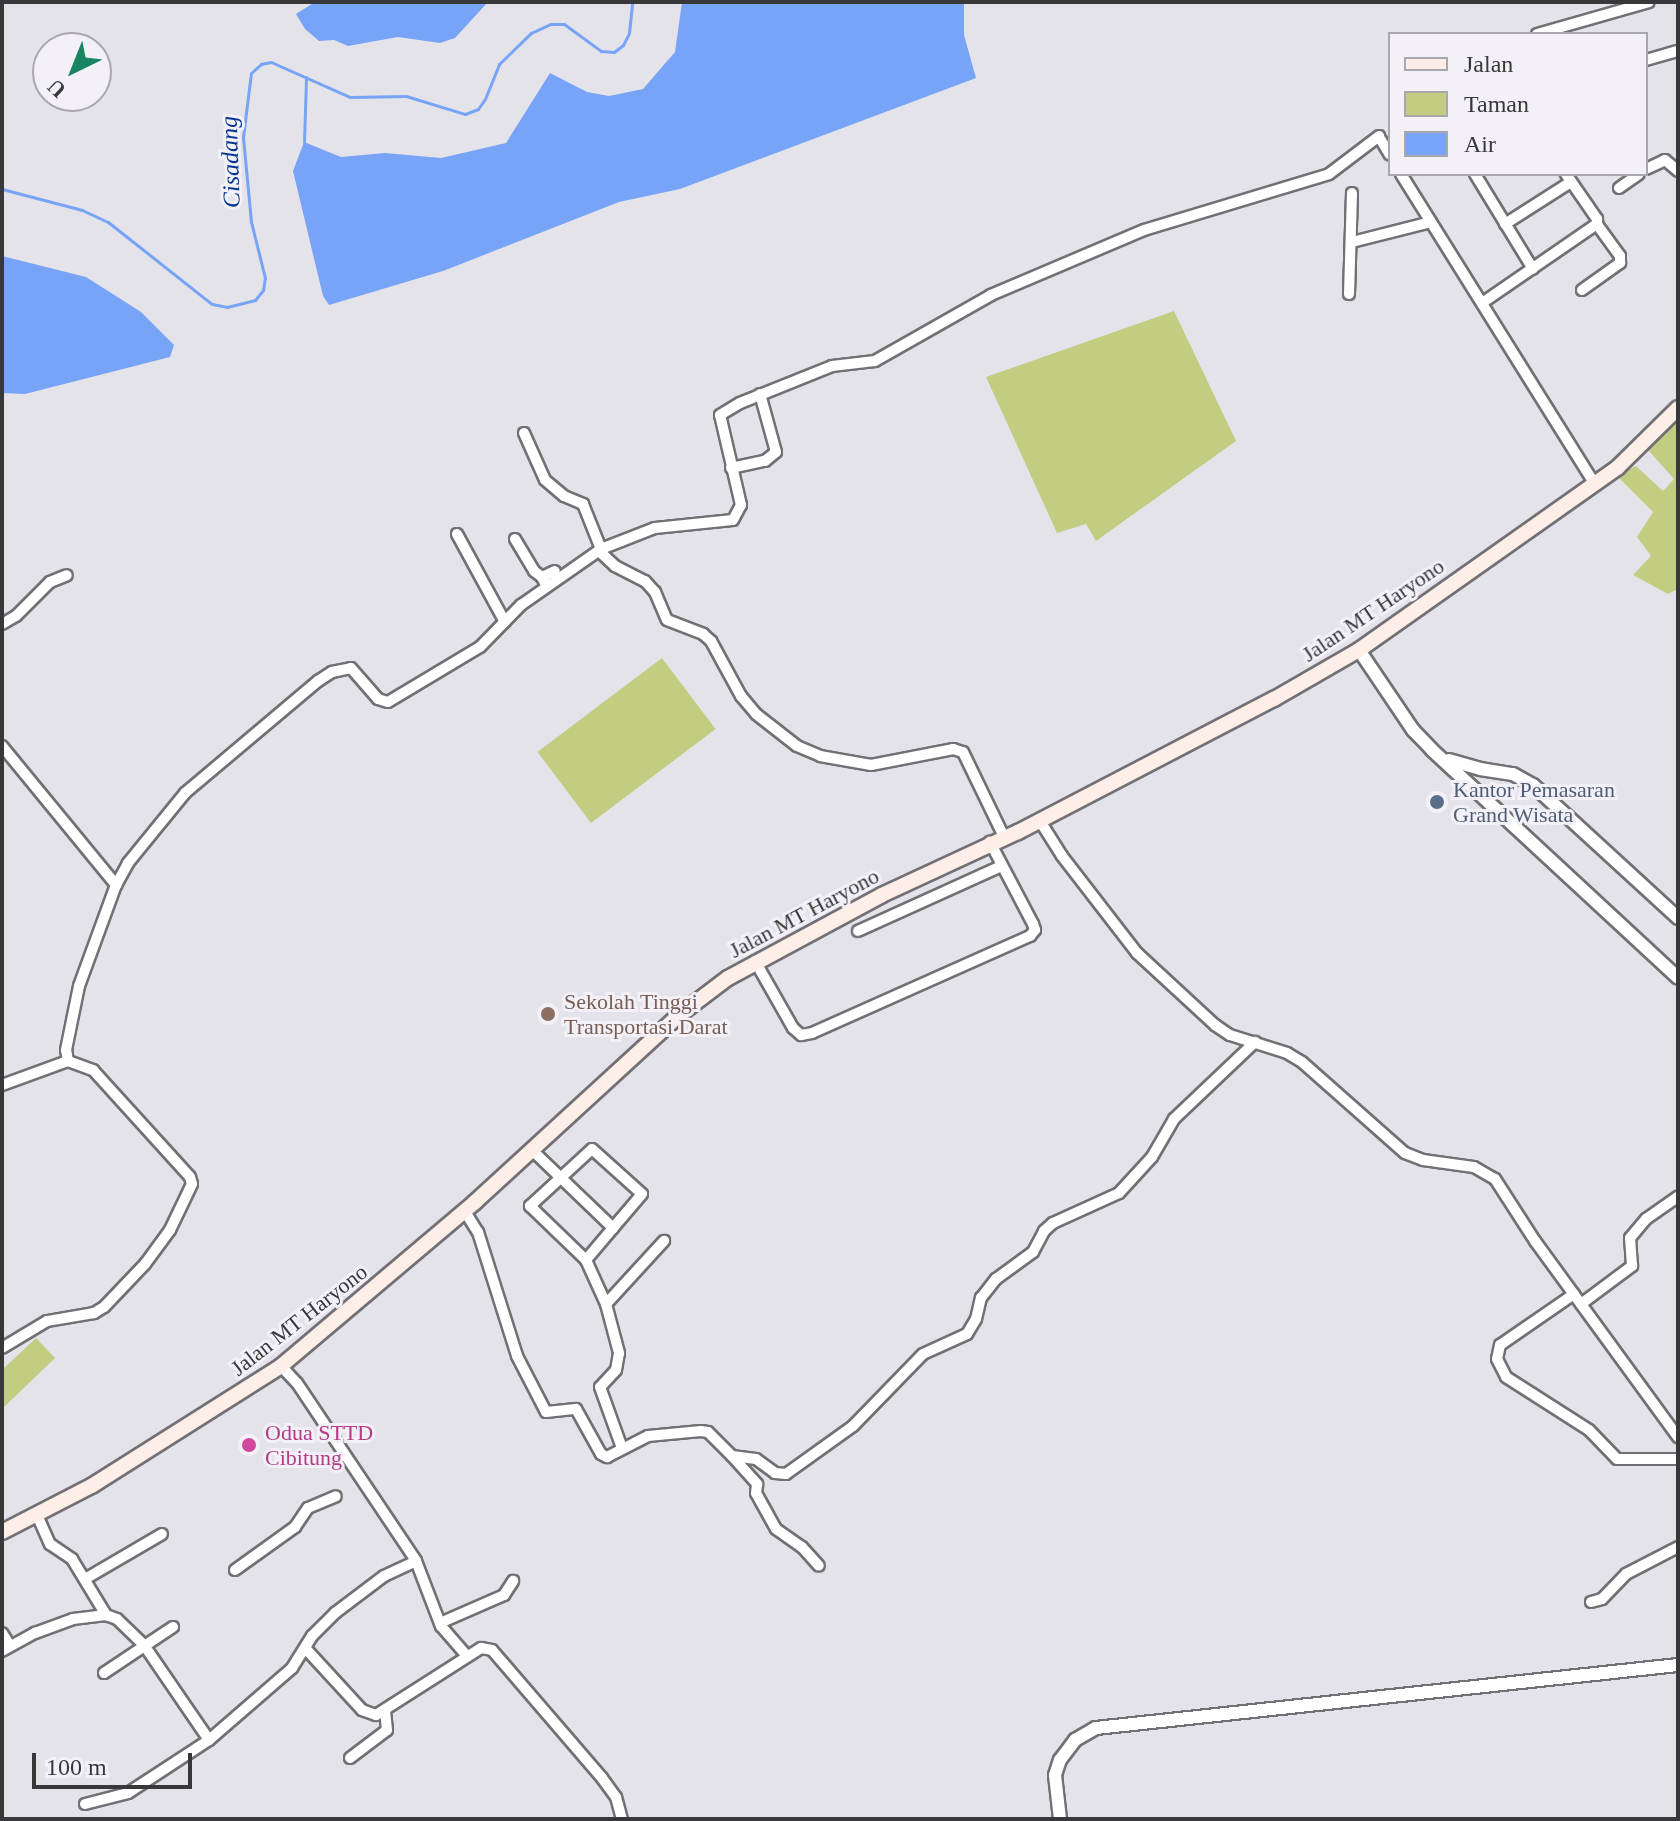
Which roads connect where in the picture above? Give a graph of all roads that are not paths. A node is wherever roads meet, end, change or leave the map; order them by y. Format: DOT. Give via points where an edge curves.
graph roads {
  1 [pos="1649,2"];
  2 [pos="1544,32"];
  3 [pos="1678,51"];
  4 [pos="1648,59"];
  5 [pos="1388,152"];
  6 [pos="1648,168"];
  7 [pos="1678,171"];
  8 [pos="1402,176"];
  9 [pos="1476,176"];
  10 [pos="1636,176"];
  11 [pos="1569,178"];
  12 [pos="1619,188"];
  13 [pos="1352,193"];
  14 [pos="1431,222"];
  15 [pos="1505,224"];
  16 [pos="1597,224"];
  17 [pos="1352,242"];
  18 [pos="1533,269"];
  19 [pos="1582,290"];
  20 [pos="1349,294"];
  21 [pos="1482,303"];
  22 [pos="760,394"];
  23 [pos="1678,408"];
  24 [pos="524,433"];
  25 [pos="731,468"];
  26 [pos="1595,484"];
  27 [pos="457,534"];
  28 [pos="515,539"];
  29 [pos="600,550"];
  30 [pos="555,571"];
  31 [pos="67,575"];
  32 [pos="542,577"];
  33 [pos="547,589"];
  34 [pos="505,622"];
  35 [pos="2,624"];
  36 [pos="1359,650"];
  37 [pos="2,746"];
  38 [pos="1432,750"];
  39 [pos="1040,821"];
  40 [pos="997,840"];
  41 [pos="1001,866"];
  42 [pos="116,885"];
  43 [pos="1678,918"];
  44 [pos="858,931"];
  45 [pos="755,961"];
  46 [pos="1678,978"];
  47 [pos="1255,1042"];
  48 [pos="68,1061"];
  49 [pos="2,1085"];
  50 [pos="533,1151"];
  51 [pos="561,1177"];
  52 [pos="1678,1197"];
  53 [pos="464,1210"];
  54 [pos="613,1228"];
  55 [pos="664,1241"];
  56 [pos="586,1260"];
  57 [pos="1574,1294"];
  58 [pos="606,1304"];
  59 [pos="1581,1304"];
  60 [pos="2,1348"];
  61 [pos="281,1366"];
  62 [pos="1678,1437"];
  63 [pos="622,1448"];
  64 [pos="732,1456"];
  65 [pos="1678,1459"];
  66 [pos="336,1496"];
  67 [pos="37,1515"];
  68 [pos="4,1527"];
  69 [pos="162,1534"];
  70 [pos="1678,1547"];
  71 [pos="416,1561"];
  72 [pos="819,1566"];
  73 [pos="235,1570"];
  74 [pos="85,1579"];
  75 [pos="513,1581"];
  76 [pos="1591,1602"];
  77 [pos="106,1615"];
  78 [pos="440,1623"];
  79 [pos="173,1627"];
  80 [pos="2,1633"];
  81 [pos="144,1645"];
  82 [pos="6,1648"];
  83 [pos="306,1649"];
  84 [pos="467,1656"];
  85 [pos="1678,1665"];
  86 [pos="104,1673"];
  87 [pos="385,1712"];
  88 [pos="209,1740"];
  89 [pos="350,1758"];
  90 [pos="85,1804"];
  91 [pos="622,1819"];
  92 [pos="1060,1819"];
  1 -- 2 [label="street"];
  3 -- 4 [label="street"];
  5 -- 22 [label="street" via="1380,138 1329,174 1144,230 991,295 875,361 832,366"];
  6 -- 7 [label="street" via="1662,160"];
  8 -- 14 [label="street"];
  9 -- 15 [label="street"];
  10 -- 12 [label="street"];
  11 -- 15 [label="street"];
  11 -- 16 [label="street"];
  13 -- 17 [label="street"];
  14 -- 17 [label="street"];
  14 -- 21 [label="street"];
  15 -- 18 [label="street"];
  16 -- 18 [label="street"];
  16 -- 19 [label="street" via="1620,263"];
  17 -- 20 [label="street"];
  18 -- 21 [label="street"];
  21 -- 26 [label="street"];
  22 -- 25 [label="street" via="720,415"];
  22 -- 25 [label="street" via="776,452 765,461"];
  23 -- 26 [label="main road, Jalan MT Haryono" via="1636,452"];
  24 -- 29 [label="street" via="545,480 583,504"];
  25 -- 29 [label="street" via="741,505 733,520 655,528"];
  26 -- 36 [label="main road, Jalan MT Haryono"];
  27 -- 34 [label="street"];
  28 -- 32 [label="street"];
  29 -- 33 [label="street"];
  29 -- 40 [label="street" via="615,566 645,581 667,620 711,641 741,696 797,746 871,765 953,749 963,752"];
  30 -- 32 [label="street"];
  31 -- 35 [label="street" via="50,582"];
  32 -- 33 [label="street"];
  33 -- 34 [label="street"];
  34 -- 42 [label="street" via="480,647 388,702 378,699 351,668 318,681 185,793"];
  36 -- 38 [label="street"];
  36 -- 39 [label="main road, Jalan MT Haryono"];
  37 -- 42 [label="street"];
  38 -- 43 [label="street" via="1457,764 1513,774 1533,785"];
  38 -- 46 [label="street"];
  39 -- 40 [label="main road, Jalan MT Haryono"];
  39 -- 47 [label="street" via="1137,953 1215,1025"];
  40 -- 41 [label="street"];
  40 -- 45 [label="main road, Jalan MT Haryono"];
  41 -- 44 [label="street"];
  41 -- 45 [label="street" via="1033,924 1030,936 812,1033 801,1035 793,1028"];
  42 -- 48 [label="street" via="79,986"];
  45 -- 50 [label="main road, Jalan MT Haryono" via="679,1015"];
  47 -- 57 [label="street" via="1302,1062 1405,1153 1474,1167 1495,1179"];
  47 -- 64 [label="street" via="1174,1119 1152,1157 1119,1193 1053,1223 1033,1252 987,1289 967,1334 923,1354 853,1426 786,1474 775,1473 756,1459"];
  48 -- 49 [label="street"];
  48 -- 60 [label="street" via="100,1075 192,1184 170,1230 104,1307 47,1321"];
  50 -- 51 [label="street"];
  50 -- 53 [label="main road, Jalan MT Haryono"];
  51 -- 54 [label="street"];
  51 -- 54 [label="street" via="592,1149 641,1192"];
  51 -- 56 [label="street" via="531,1208"];
  52 -- 59 [label="street" via="1646,1219 1630,1238 1632,1266"];
  53 -- 61 [label="main road, Jalan MT Haryono"];
  53 -- 63 [label="street" via="478,1232 517,1356 541,1406 551,1414 576,1409 601,1454 607,1457"];
  54 -- 56 [label="street"];
  55 -- 58 [label="street"];
  56 -- 58 [label="street"];
  57 -- 59 [label="street"];
  57 -- 65 [label="street" via="1500,1345 1497,1359 1506,1377 1589,1430 1617,1459"];
  58 -- 63 [label="street" via="619,1363 600,1387"];
  59 -- 62 [label="street"];
  61 -- 67 [label="main road, Jalan MT Haryono" via="152,1450"];
  61 -- 71 [label="street"];
  63 -- 64 [label="street" via="648,1436 701,1431"];
  64 -- 72 [label="street" via="757,1484 756,1493 776,1529"];
  66 -- 73 [label="street" via="308,1508 295,1527"];
  67 -- 68 [label="main road, Jalan MT Haryono"];
  67 -- 74 [label="street" via="50,1544 72,1559"];
  69 -- 74 [label="street"];
  70 -- 76 [label="street" via="1626,1574 1602,1599"];
  71 -- 78 [label="street"];
  71 -- 83 [label="street" via="384,1576 335,1613"];
  74 -- 77 [label="street"];
  75 -- 78 [label="street" via="504,1595"];
  77 -- 81 [label="street" via="126,1624"];
  77 -- 82 [label="street" via="73,1619"];
  78 -- 84 [label="street"];
  79 -- 81 [label="street"];
  80 -- 82 [label="street"];
  81 -- 86 [label="street"];
  81 -- 88 [label="street"];
  83 -- 87 [label="street" via="362,1710"];
  83 -- 88 [label="street" via="267,1692"];
  84 -- 87 [label="street"];
  84 -- 91 [label="street" via="481,1648 501,1659 616,1797"];
  85 -- 92 [label="street" via="1096,1728 1075,1740 1060,1760 1055,1775"];
  87 -- 89 [label="street" via="387,1730"];
  88 -- 90 [label="street" via="128,1793"];
}
